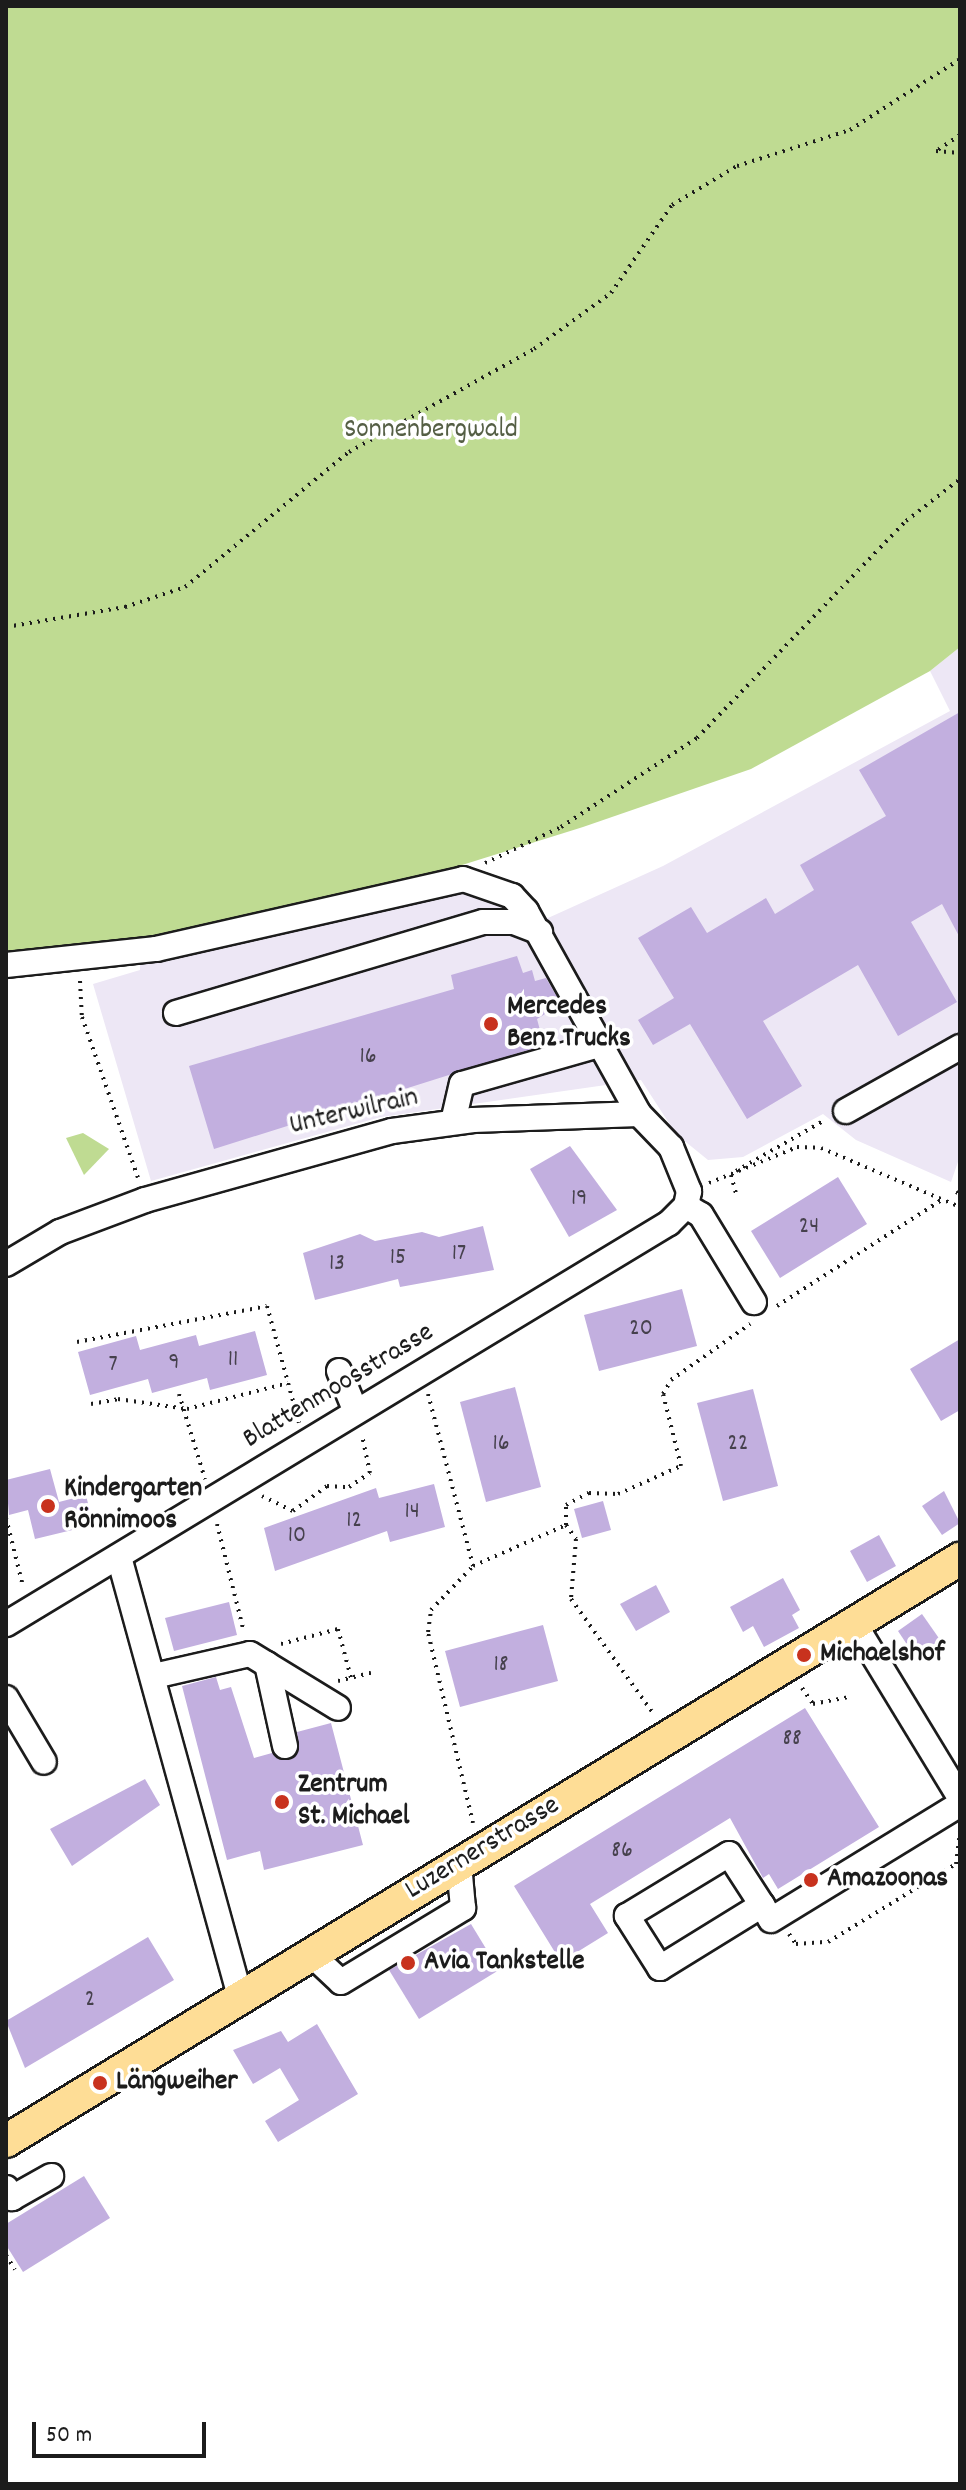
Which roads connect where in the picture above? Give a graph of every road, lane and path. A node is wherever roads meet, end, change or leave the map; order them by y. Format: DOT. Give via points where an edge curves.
graph roads {
  1 [pos="960,59"];
  2 [pos="960,135"];
  3 [pos="960,153"];
  4 [pos="960,479"];
  5 [pos="6,627"];
  6 [pos="465,879"];
  7 [pos="540,932"];
  8 [pos="78,962"];
  9 [pos="6,965"];
  10 [pos="176,1013"];
  11 [pos="602,1044"];
  12 [pos="960,1047"];
  13 [pos="639,1114"];
  14 [pos="838,1114"];
  15 [pos="453,1122"];
  16 [pos="731,1175"];
  17 [pos="736,1194"];
  18 [pos="688,1199"];
  19 [pos="943,1199"];
  20 [pos="145,1200"];
  21 [pos="960,1207"];
  22 [pos="6,1264"];
  23 [pos="754,1302"];
  24 [pos="77,1342"];
  25 [pos="339,1371"];
  26 [pos="419,1373"];
  27 [pos="288,1383"];
  28 [pos="179,1394"];
  29 [pos="91,1404"];
  30 [pos="187,1409"];
  31 [pos="358,1419"];
  32 [pos="301,1429"];
  33 [pos="207,1485"];
  34 [pos="254,1490"];
  35 [pos="213,1515"];
  36 [pos="6,1518"];
  37 [pos="566,1525"];
  38 [pos="119,1557"];
  39 [pos="960,1559"];
  40 [pos="473,1566"];
  41 [pos="25,1596"];
  42 [pos="6,1624"];
  43 [pos="855,1625"];
  44 [pos="258,1659"];
  45 [pos="154,1676"];
  46 [pos="351,1678"];
  47 [pos="802,1688"];
  48 [pos="848,1697"];
  49 [pos="6,1698"];
  50 [pos="338,1708"];
  51 [pos="653,1713"];
  52 [pos="285,1746"];
  53 [pos="44,1762"];
  54 [pos="960,1801"];
  55 [pos="960,1829"];
  56 [pos="478,1831"];
  57 [pos="762,1905"];
  58 [pos="787,1931"];
  59 [pos="240,1996"];
  60 [pos="6,2141"];
  61 [pos="51,2176"];
  62 [pos="6,2188"];
  63 [pos="6,2255"];
  64 [pos="15,2270"];
  1 -- 5 [label="path" via="850,130 737,166 672,205 611,293 534,349 349,452 185,587 125,607"];
  2 -- 3 [label="path" via="936,151"];
  4 -- 6 [label="path" via="906,521 697,738"];
  6 -- 7 [label="street" via="512,896"];
  6 -- 8 [label="street"];
  7 -- 10 [label="street" via="514,922 483,922"];
  7 -- 11 [label="street"];
  8 -- 9 [label="street"];
  8 -- 20 [label="path" via="82,1017"];
  11 -- 13 [label="street"];
  11 -- 15 [label="street" via="462,1084"];
  12 -- 14 [label="street"];
  13 -- 15 [label="street, Unterwilrain" via="593,1110"];
  13 -- 18 [label="street" via="671,1147"];
  14 -- 16 [label="path"];
  15 -- 20 [label="street, Unterwilrain" via="330,1147"];
  16 -- 17 [label="path"];
  16 -- 19 [label="path" via="797,1147 821,1148"];
  18 -- 23 [label="street"];
  18 -- 26 [label="street, Blattenmoosstrasse"];
  19 -- 21 [label="path"];
  19 -- 37 [label="path" via="671,1380 663,1394 681,1466 618,1494 589,1493 566,1505"];
  20 -- 22 [label="street, Unterwilrain" via="60,1232"];
  24 -- 27 [label="path" via="267,1306"];
  25 -- 31 [label="street"];
  26 -- 31 [label="street, Blattenmoosstrasse"];
  26 -- 40 [label="path"];
  27 -- 30 [label="path"];
  27 -- 32 [label="path"];
  28 -- 30 [label="path"];
  29 -- 30 [label="path" via="118,1399"];
  30 -- 33 [label="path"];
  31 -- 34 [label="path" via="370,1473 349,1487 327,1486 293,1511"];
  31 -- 38 [label="street, Blattenmoosstrasse"];
  35 -- 44 [label="path"];
  36 -- 41 [label="path"];
  37 -- 40 [label="path"];
  37 -- 51 [label="path" via="576,1539 571,1599"];
  38 -- 42 [label="street, Blattenmoosstrasse"];
  38 -- 45 [label="street"];
  39 -- 43 [label="main road, Luzernerstrasse"];
  40 -- 56 [label="path" via="431,1610 428,1632"];
  43 -- 54 [label="street"];
  43 -- 59 [label="main road, Luzernerstrasse"];
  44 -- 45 [label="street"];
  44 -- 46 [label="path" via="273,1646 338,1629"];
  44 -- 50 [label="street"];
  44 -- 52 [label="street"];
  45 -- 59 [label="street"];
  47 -- 48 [label="path" via="813,1704"];
  49 -- 53 [label="street"];
  54 -- 57 [label="street" via="771,1920"];
  55 -- 58 [label="path" via="956,1864 828,1942 796,1944"];
  57 -- 57 [label="street" via="729,1854 627,1916 660,1968"];
  59 -- 60 [label="main road, Luzernerstrasse"];
  61 -- 62 [label="street" via="12,2198"];
  63 -- 64 [label="path"];
}
